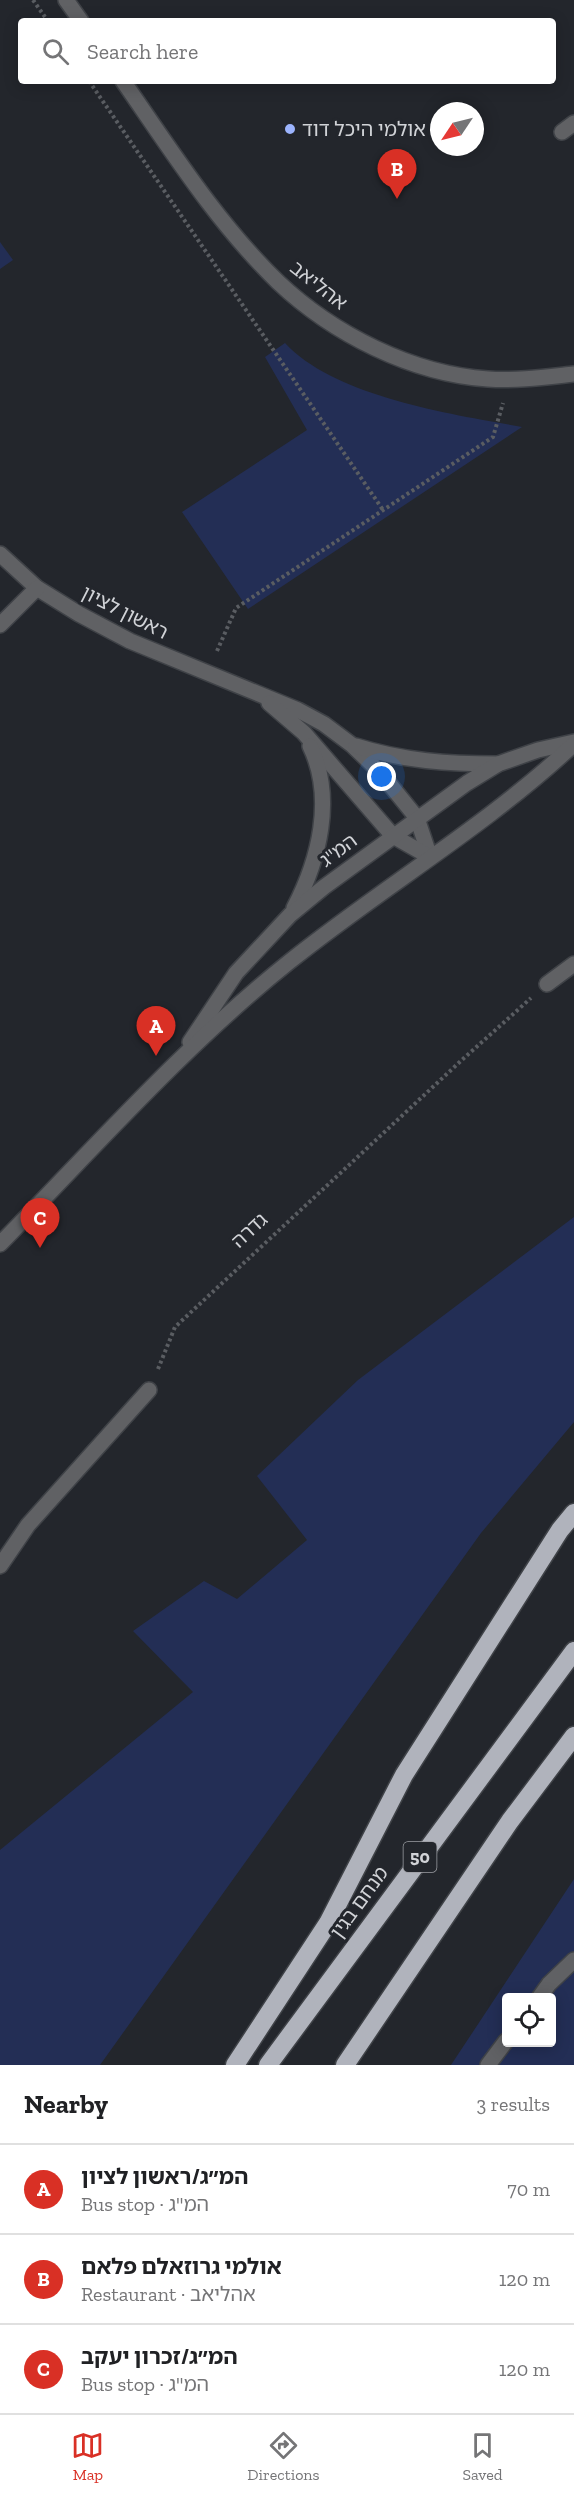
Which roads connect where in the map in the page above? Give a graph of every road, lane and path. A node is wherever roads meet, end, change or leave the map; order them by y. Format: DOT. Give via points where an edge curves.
graph roads {
  1 [pos="33,0"];
  2 [pos="66,0"];
  3 [pos="46,18"];
  4 [pos="79,18"];
  5 [pos="91,84"];
  6 [pos="125,84"];
  7 [pos="574,374"];
  8 [pos="511,379"];
  9 [pos="383,510"];
  10 [pos="0,554"];
  11 [pos="38,588"];
  12 [pos="0,625"];
  13 [pos="208,672"];
  14 [pos="244,688"];
  15 [pos="304,733"];
  16 [pos="574,743"];
  17 [pos="352,745"];
  18 [pos="498,764"];
  19 [pos="417,818"];
  20 [pos="393,836"];
  21 [pos="430,857"];
  22 [pos="291,915"];
  23 [pos="574,964"];
  24 [pos="547,984"];
  25 [pos="180,1058"];
  26 [pos="0,1244"];
  27 [pos="149,1390"];
  28 [pos="574,1513"];
  29 [pos="0,1566"];
  30 [pos="574,1651"];
  31 [pos="574,1736"];
  32 [pos="574,1960"];
  33 [pos="543,1993"];
  34 [pos="502,2047"];
  35 [pos="235,2065"];
  36 [pos="268,2065"];
  37 [pos="345,2065"];
  38 [pos="488,2065"];
  1 -- 3 [label="path"];
  2 -- 4 [label="street"];
  5 -- 9 [label="path"];
  6 -- 8 [label="street, אהליאב" via="239,239 278,282 320,315 396,357 438,370"];
  7 -- 8 [label="street, אהליאב"];
  8 -- 9 [label="path" via="493,437"];
  9 -- 13 [label="path" via="236,608"];
  10 -- 11 [label="street, ראשון לציון"];
  11 -- 12 [label="street"];
  11 -- 13 [label="street, ראשון לציון" via="130,642"];
  13 -- 14 [label="street, ראשון לציון"];
  14 -- 15 [label="street, ראשון לציון"];
  14 -- 17 [label="street, ראשון לציון" via="298,710"];
  15 -- 20 [label="street, ראשון לציון"];
  15 -- 22 [label="street" via="316,760 321,821 314,866"];
  16 -- 18 [label="street, המ\"ג"];
  16 -- 21 [label="street, המ\"ג" via="521,790"];
  17 -- 18 [label="street" via="431,763"];
  17 -- 19 [label="street, ראשון לציון"];
  18 -- 19 [label="street, המ\"ג"];
  19 -- 20 [label="street, המ\"ג"];
  19 -- 21 [label="street, ראשון לציון"];
  20 -- 21 [label="street, ראשון לציון"];
  20 -- 22 [label="street, המ\"ג"];
  21 -- 25 [label="street, המ\"ג" via="290,961"];
  22 -- 25 [label="street, המ\"ג" via="236,973"];
  23 -- 24 [label="street"];
  24 -- 27 [label="path, גדרה" via="175,1328"];
  25 -- 26 [label="street, המ\"ג"];
  27 -- 29 [label="street" via="28,1525"];
  28 -- 35 [label="highway" via="404,1775 328,1923"];
  30 -- 36 [label="highway, מנחם בגין / 50"];
  31 -- 37 [label="highway" via="510,1821"];
  32 -- 33 [label="street"];
  34 -- 38 [label="street"];
}
